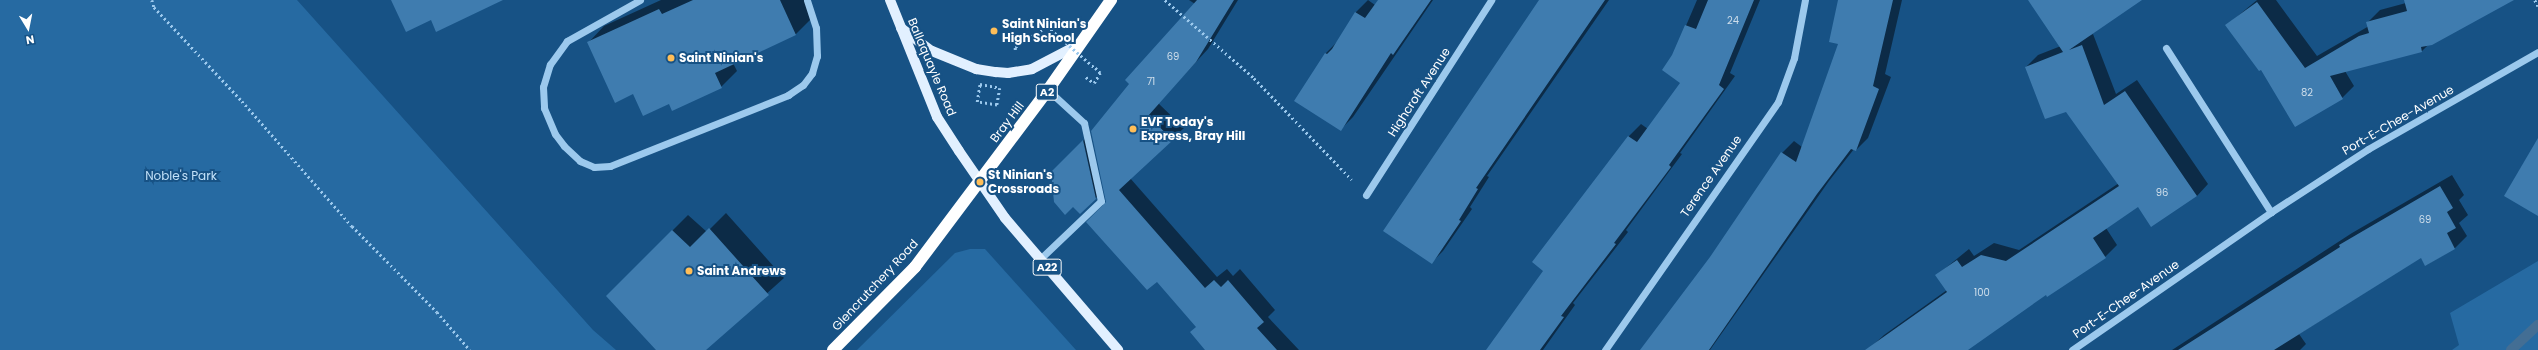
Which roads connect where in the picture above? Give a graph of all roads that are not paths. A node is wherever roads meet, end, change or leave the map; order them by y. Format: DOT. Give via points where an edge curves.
graph roads {
  1 [pos="640,0"];
  2 [pos="807,0"];
  3 [pos="890,0"];
  4 [pos="1112,0"];
  5 [pos="1491,0"];
  6 [pos="1805,0"];
  7 [pos="901,28"];
  8 [pos="1082,43"];
  9 [pos="2166,48"];
  10 [pos="2538,52"];
  11 [pos="1048,90"];
  12 [pos="980,182"];
  13 [pos="1366,195"];
  14 [pos="2271,212"];
  15 [pos="1040,259"];
  16 [pos="833,350"];
  17 [pos="1118,350"];
  18 [pos="1605,350"];
  19 [pos="2072,350"];
  1 -- 2 [label="street" via="567,42 550,64 543,87 544,108 555,134 580,161 594,167 610,166 788,95 803,85 812,73 817,56 816,28"];
  3 -- 7 [label="main road, Ballaquayle Road / A22"];
  4 -- 8 [label="highway, Bray Hill / A2"];
  5 -- 13 [label="street, Highcroft Avenue"];
  6 -- 18 [label="street, Terence Avenue" via="1794,58 1778,102"];
  7 -- 8 [label="main road" via="932,51 976,69 1008,73 1044,64"];
  7 -- 12 [label="main road, Ballaquayle Road / A22" via="937,117"];
  8 -- 11 [label="highway, Bray Hill / A2"];
  9 -- 14 [label="street"];
  10 -- 14 [label="street, Port-E-Chee-Avenue" via="2368,149"];
  11 -- 12 [label="highway, Bray Hill / A2"];
  11 -- 15 [label="street" via="1084,124 1101,201"];
  12 -- 15 [label="main road, A22" via="1005,218"];
  12 -- 16 [label="highway, Glencrutchery Road / A2" via="915,267"];
  14 -- 19 [label="street, Port-E-Chee-Avenue"];
  15 -- 17 [label="main road, A22"];
}
